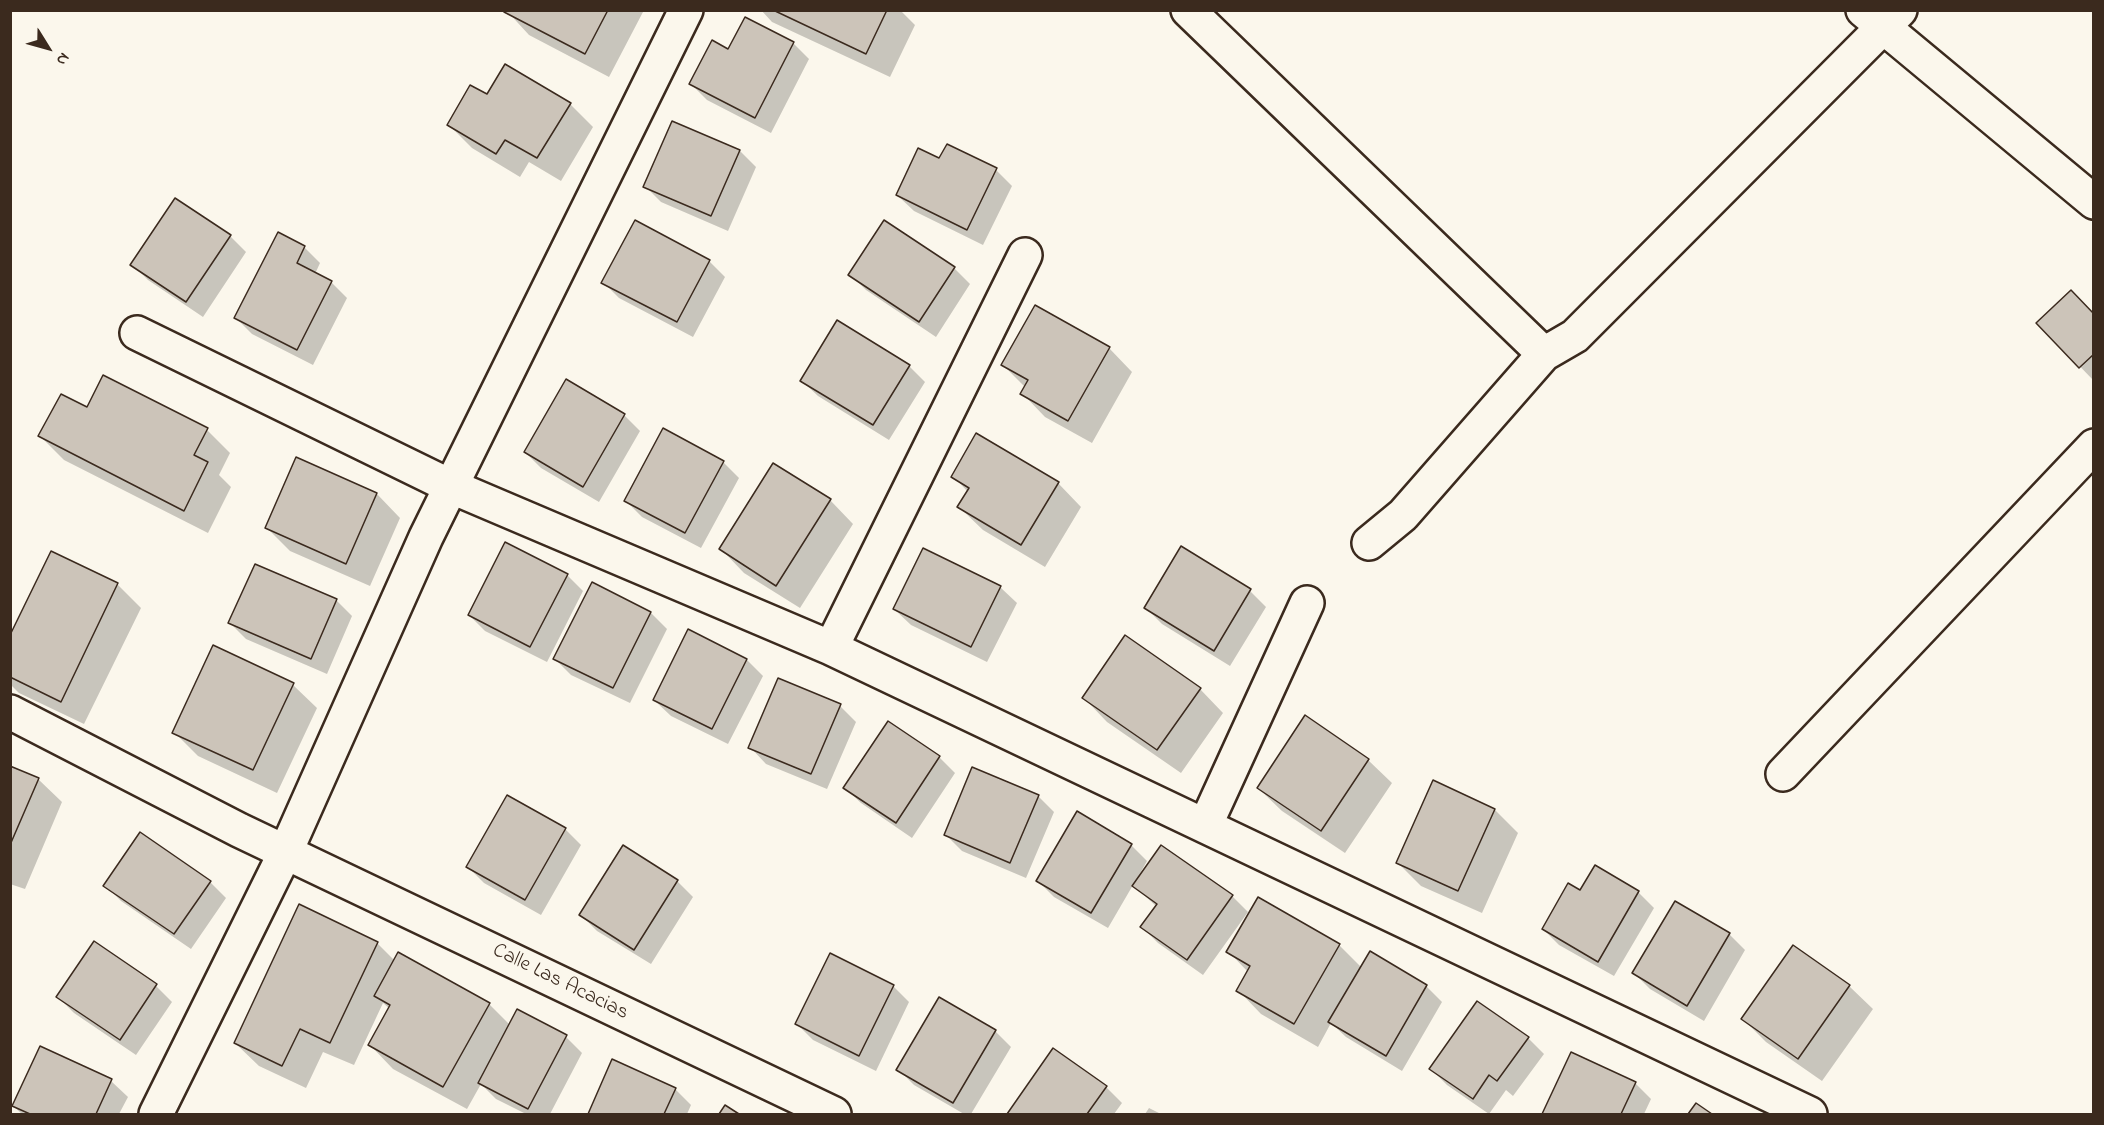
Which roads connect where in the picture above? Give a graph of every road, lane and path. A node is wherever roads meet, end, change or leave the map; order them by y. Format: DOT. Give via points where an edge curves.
graph roads {
  1 [pos="686,10"];
  2 [pos="1188,10"];
  3 [pos="1882,16"];
  4 [pos="2094,202"];
  5 [pos="1025,255"];
  6 [pos="137,333"];
  7 [pos="1544,354"];
  8 [pos="2094,446"];
  9 [pos="450,486"];
  10 [pos="1369,543"];
  11 [pos="1307,603"];
  12 [pos="831,648"];
  13 [pos="10,712"];
  14 [pos="1783,774"];
  15 [pos="1205,826"];
  16 [pos="286,851"];
  17 [pos="156,1114"];
  18 [pos="834,1114"];
  19 [pos="1810,1114"];
  1 -- 9 [label="street"];
  2 -- 7 [label="street"];
  3 -- 4 [label="street"];
  3 -- 7 [label="street" via="1575,336"];
  5 -- 12 [label="street"];
  6 -- 9 [label="street"];
  7 -- 10 [label="street" via="1403,515"];
  8 -- 14 [label="street"];
  9 -- 12 [label="street"];
  9 -- 16 [label="street"];
  11 -- 15 [label="street"];
  12 -- 15 [label="street"];
  13 -- 16 [label="street, Calle Las Acacias"];
  15 -- 19 [label="street"];
  16 -- 17 [label="street"];
  16 -- 18 [label="street, Calle Las Acacias"];
}
